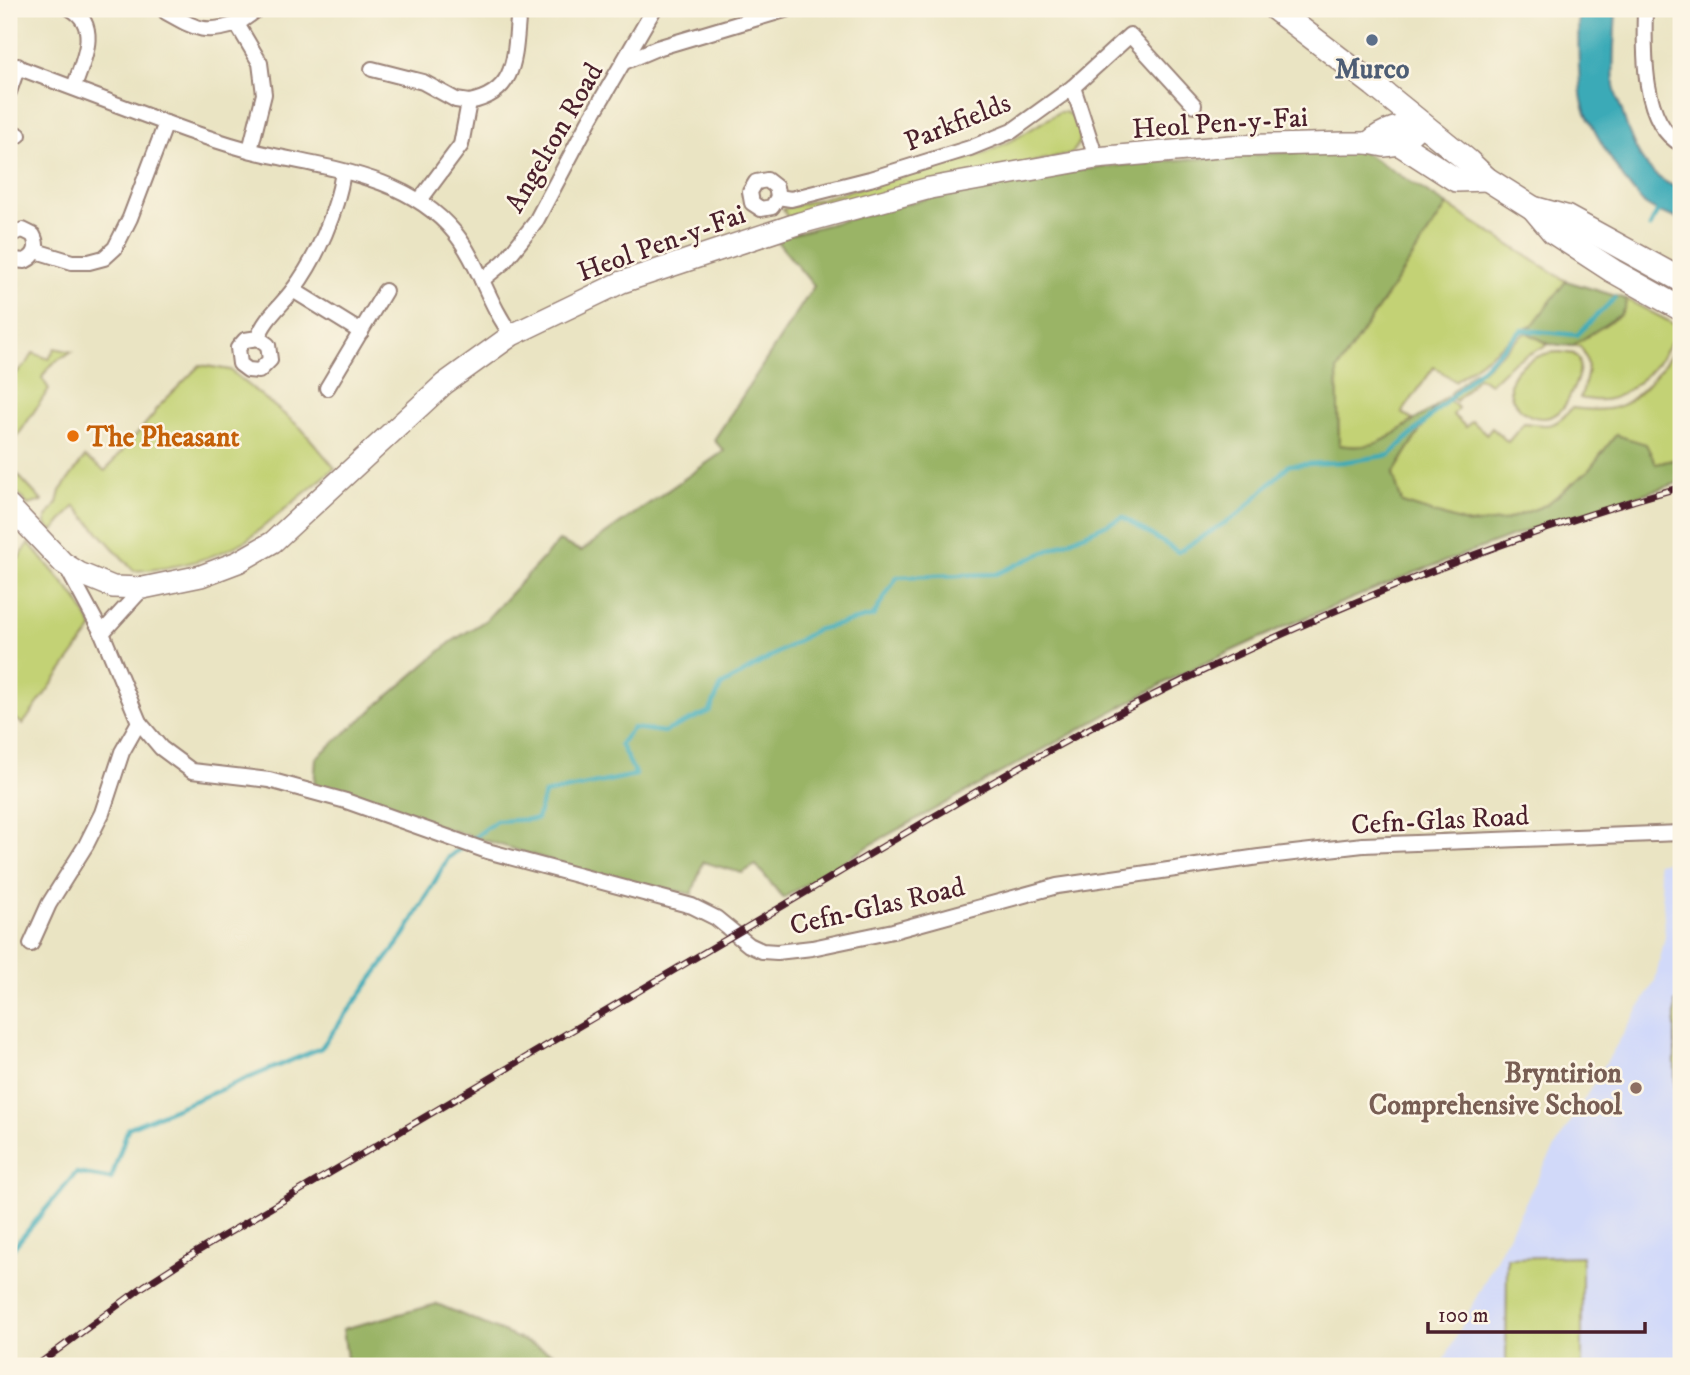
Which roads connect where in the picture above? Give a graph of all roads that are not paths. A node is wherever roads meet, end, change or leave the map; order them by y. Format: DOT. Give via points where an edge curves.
graph roads {
  1 [pos="71,9"];
  2 [pos="258,9"];
  3 [pos="519,9"];
  4 [pos="654,9"];
  5 [pos="788,9"];
  6 [pos="1275,9"];
  7 [pos="1645,9"];
  8 [pos="166,12"];
  9 [pos="237,24"];
  10 [pos="624,62"];
  11 [pos="13,65"];
  12 [pos="372,69"];
  13 [pos="74,87"];
  14 [pos="1073,88"];
  15 [pos="9,92"];
  16 [pos="1386,95"];
  17 [pos="469,102"];
  18 [pos="1195,105"];
  19 [pos="166,123"];
  20 [pos="1422,124"];
  21 [pos="1373,139"];
  22 [pos="1400,144"];
  23 [pos="1681,145"];
  24 [pos="250,150"];
  25 [pos="1096,158"];
  26 [pos="343,172"];
  27 [pos="1487,179"];
  28 [pos="778,197"];
  29 [pos="420,200"];
  30 [pos="1533,208"];
  31 [pos="9,237"];
  32 [pos="36,251"];
  33 [pos="9,255"];
  34 [pos="482,280"];
  35 [pos="1681,280"];
  36 [pos="293,290"];
  37 [pos="385,291"];
  38 [pos="1681,309"];
  39 [pos="361,332"];
  40 [pos="512,335"];
  41 [pos="258,338"];
  42 [pos="327,388"];
  43 [pos="9,506"];
  44 [pos="63,563"];
  45 [pos="143,588"];
  46 [pos="102,633"];
  47 [pos="139,722"];
  48 [pos="1681,833"];
  49 [pos="31,944"];
  1 -- 13 [label="street" via="83,20 89,43"];
  2 -- 9 [label="street"];
  3 -- 17 [label="street" via="513,63 504,85 487,99"];
  4 -- 10 [label="street, Angelton Road"];
  5 -- 10 [label="street"];
  6 -- 16 [label="main road"];
  7 -- 23 [label="street" via="1650,96 1667,133"];
  8 -- 9 [label="street" via="194,28 216,31"];
  9 -- 24 [label="street" via="260,63 264,94"];
  10 -- 34 [label="street, Angelton Road" via="535,223 504,262"];
  11 -- 13 [label="street"];
  11 -- 15 [label="street"];
  12 -- 17 [label="street" via="423,82"];
  13 -- 19 [label="street"];
  14 -- 18 [label="street, Parkfields" via="1130,35"];
  14 -- 25 [label="street"];
  14 -- 28 [label="street, Parkfields" via="1012,131 970,148 831,189 791,199"];
  16 -- 20 [label="main road"];
  16 -- 21 [label="street"];
  17 -- 29 [label="street" via="461,145"];
  19 -- 24 [label="street"];
  19 -- 32 [label="street" via="115,248 104,258 89,262"];
  20 -- 21 [label="street, Heol Pen-y-Fai" via="1398,125"];
  20 -- 22 [label="street"];
  20 -- 27 [label="main road"];
  21 -- 22 [label="street, Heol Pen-y-Fai" via="1384,146"];
  21 -- 25 [label="street, Heol Pen-y-Fai"];
  22 -- 27 [label="main road" via="1456,180"];
  24 -- 26 [label="street"];
  25 -- 40 [label="street, Heol Pen-y-Fai" via="930,188 800,223 622,282"];
  26 -- 29 [label="street" via="386,183"];
  26 -- 36 [label="street" via="312,260"];
  27 -- 30 [label="main road"];
  29 -- 34 [label="street" via="455,233"];
  30 -- 35 [label="main road" via="1566,217"];
  30 -- 38 [label="main road" via="1553,232"];
  31 -- 32 [label="street" via="18,231 29,232 36,240"];
  32 -- 33 [label="street" via="25,261"];
  34 -- 40 [label="street"];
  36 -- 39 [label="street"];
  36 -- 41 [label="street" via="261,327"];
  37 -- 39 [label="street"];
  39 -- 42 [label="street"];
  40 -- 45 [label="street, Heol Pen-y-Fai" via="444,384 272,542 201,576"];
  43 -- 44 [label="street, Heol Pen-y-Fai"];
  44 -- 45 [label="street, Heol Pen-y-Fai" via="113,587"];
  44 -- 46 [label="street, Cefn-Glas Road"];
  45 -- 46 [label="street"];
  46 -- 47 [label="street, Cefn-Glas Road"];
  47 -- 48 [label="street, Cefn-Glas Road" via="161,748 192,771 269,780 346,801 476,848 692,906 762,951 812,948 893,931 1057,886 1259,856 1363,845"];
  47 -- 49 [label="street" via="122,752 97,824 48,904"];
}
